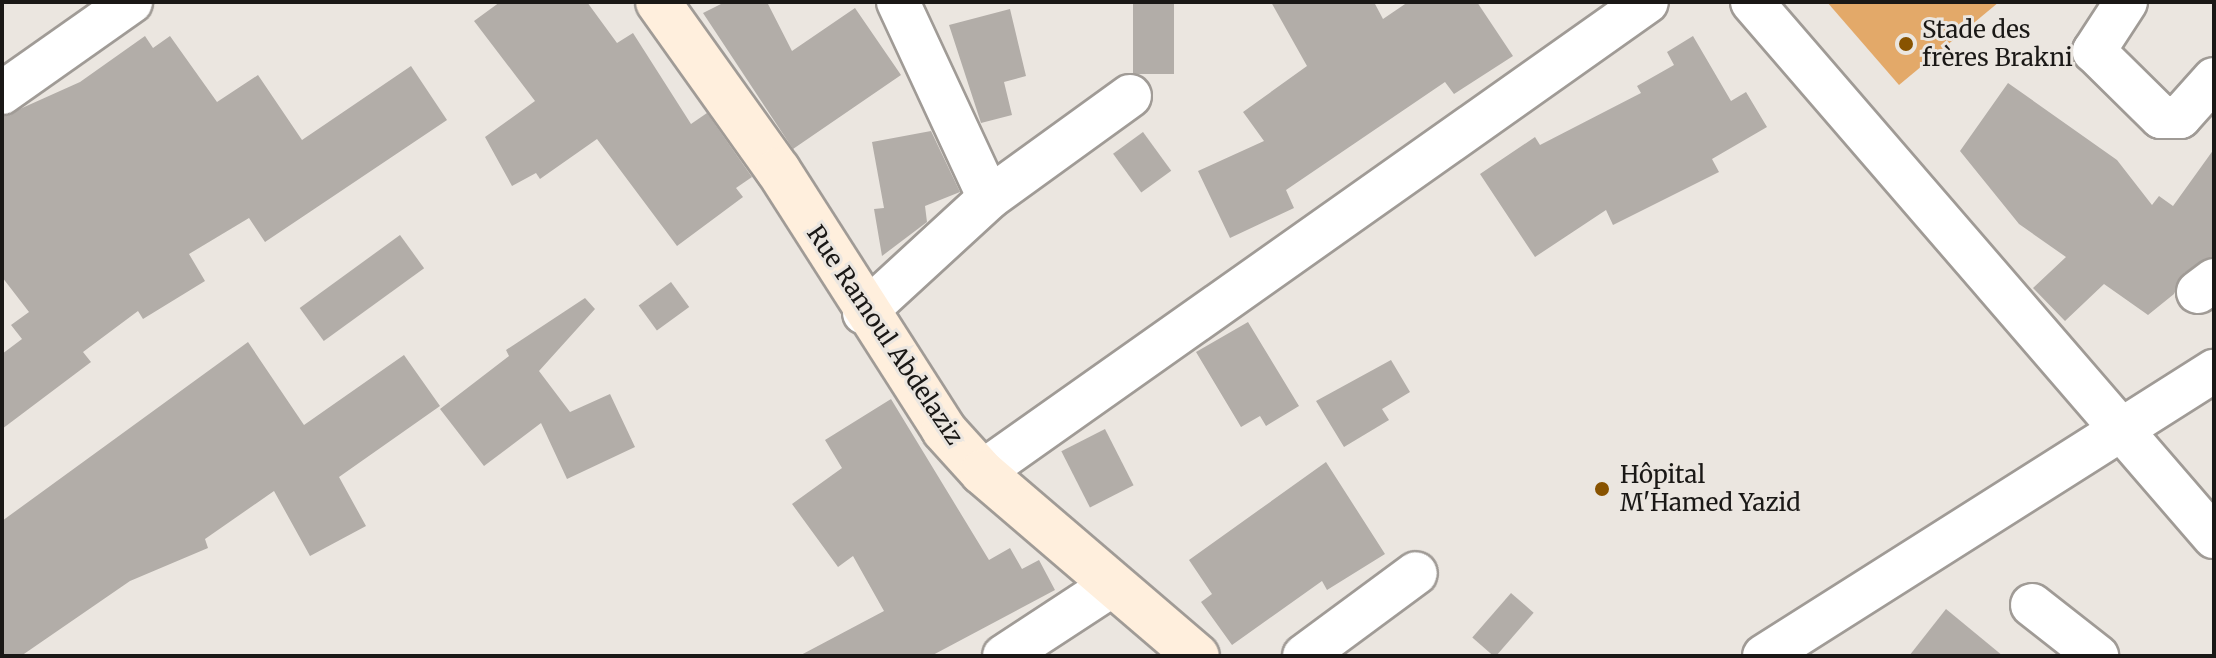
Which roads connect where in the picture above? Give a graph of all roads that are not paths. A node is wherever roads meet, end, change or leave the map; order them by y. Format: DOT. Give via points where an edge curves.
graph roads {
  1 [pos="131,2"];
  2 [pos="658,2"];
  3 [pos="898,2"];
  4 [pos="1647,2"];
  5 [pos="1752,2"];
  6 [pos="2126,2"];
  7 [pos="2214,79"];
  8 [pos="2,93"];
  9 [pos="1130,96"];
  10 [pos="989,198"];
  11 [pos="864,313"];
  12 [pos="2214,371"];
  13 [pos="2122,426"];
  14 [pos="982,472"];
  15 [pos="2214,537"];
  16 [pos="1416,573"];
  17 [pos="1111,586"];
  18 [pos="2032,605"];
  19 [pos="1004,656"];
  20 [pos="1197,656"];
  21 [pos="1304,656"];
  22 [pos="1764,656"];
  23 [pos="2097,656"];
  1 -- 8 [label="street"];
  2 -- 11 [label="street, Rue Ramoul Abdelaziz" via="778,170"];
  3 -- 10 [label="street"];
  4 -- 14 [label="street"];
  5 -- 13 [label="street"];
  6 -- 7 [label="street" via="2094,51 2161,117 2180,117"];
  9 -- 10 [label="street"];
  10 -- 11 [label="street"];
  11 -- 14 [label="street, Rue Ramoul Abdelaziz"];
  12 -- 13 [label="street"];
  13 -- 15 [label="street"];
  13 -- 22 [label="street"];
  14 -- 17 [label="street, Rue Ramoul Abdelaziz"];
  16 -- 21 [label="street"];
  17 -- 19 [label="street"];
  17 -- 20 [label="street, Rue Ramoul Abdelaziz"];
  18 -- 23 [label="street"];
}
